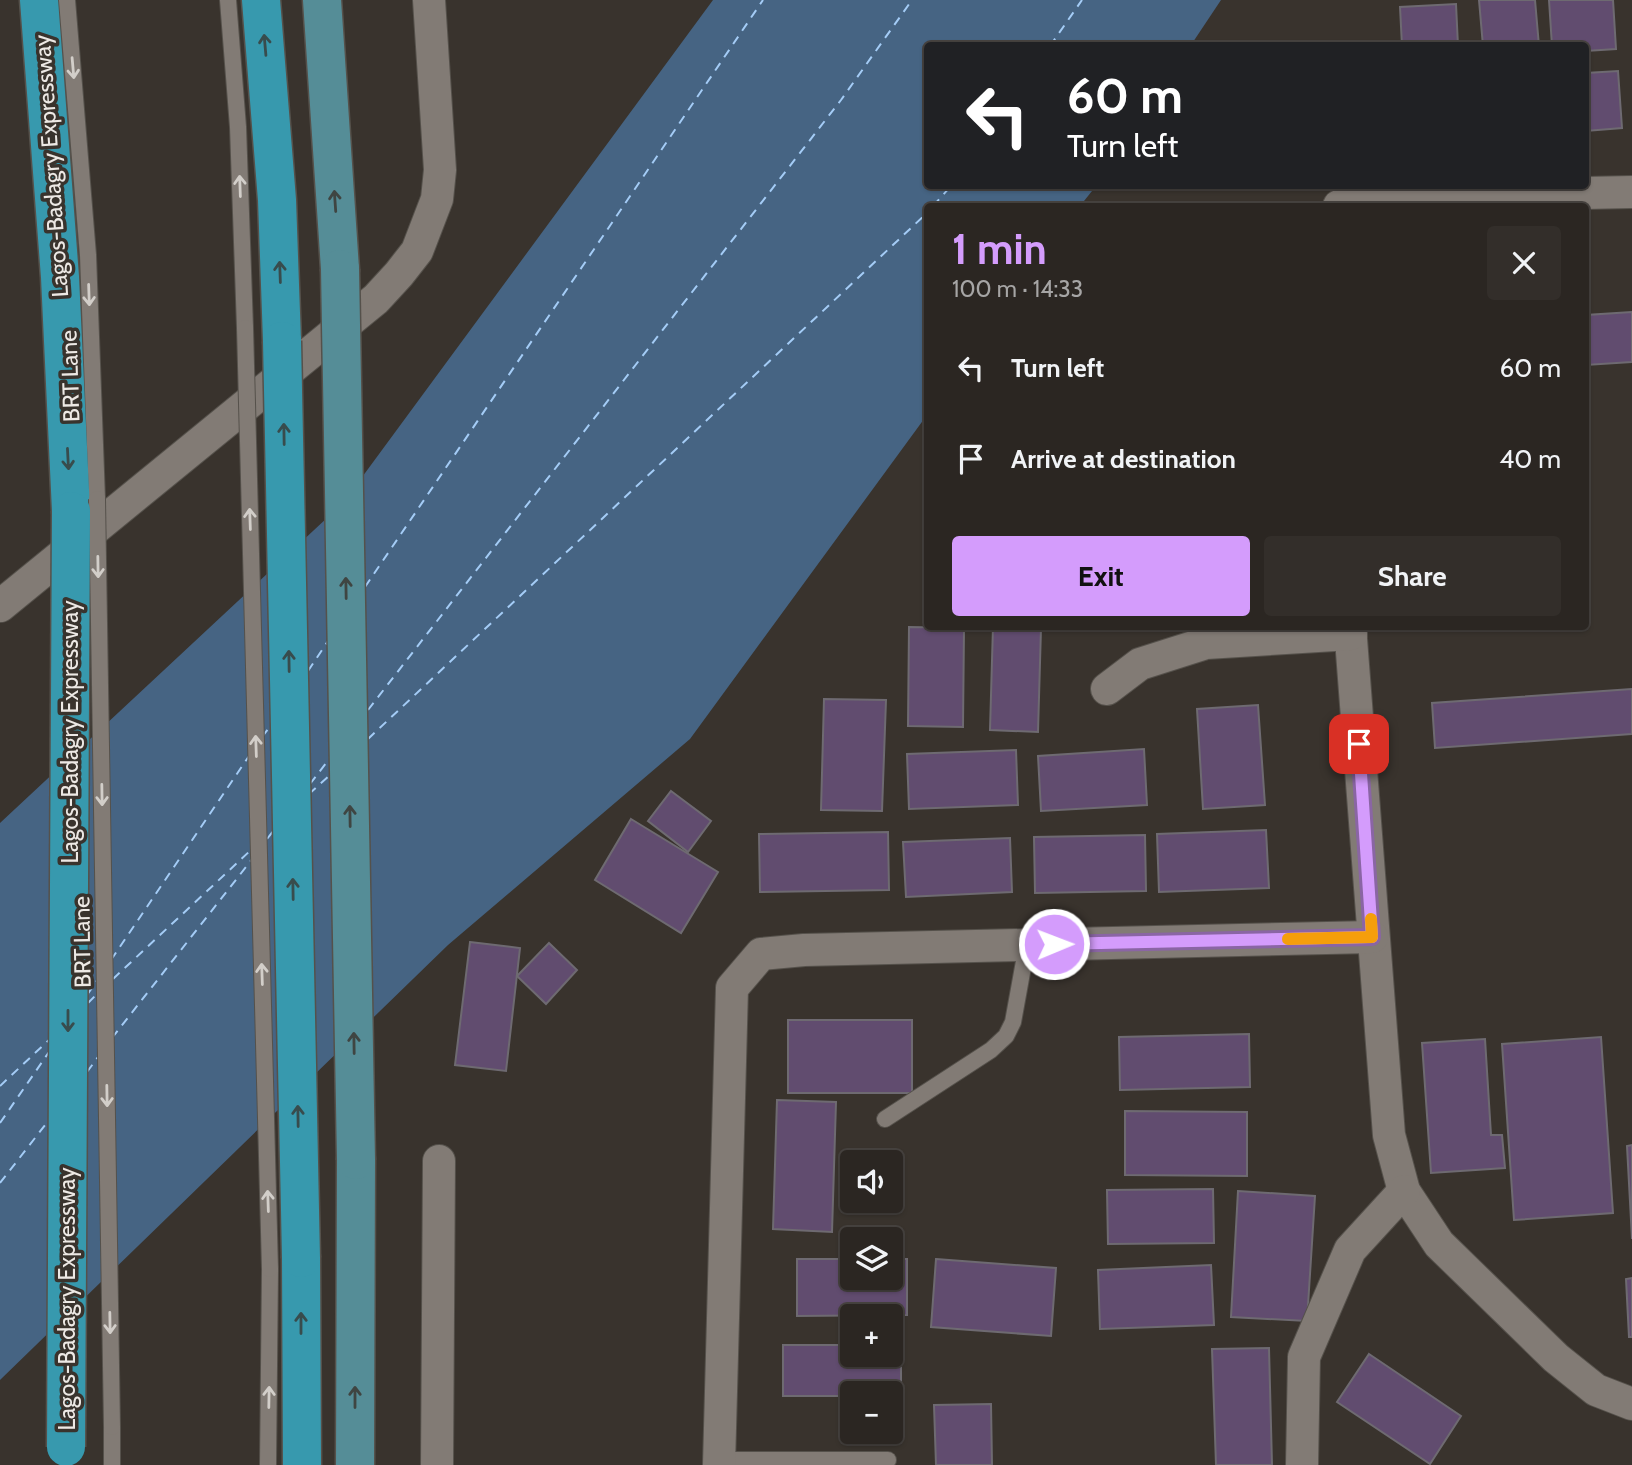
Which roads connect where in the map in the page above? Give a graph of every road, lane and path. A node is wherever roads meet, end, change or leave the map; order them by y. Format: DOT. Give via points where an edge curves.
graph roads {
  1 [pos="39,0"];
  2 [pos="67,0"];
  3 [pos="228,0"];
  4 [pos="261,0"];
  5 [pos="322,0"];
  6 [pos="429,0"];
  7 [pos="1632,192"];
  8 [pos="1354,203"];
  9 [pos="84,505"];
  10 [pos="0,606"];
  11 [pos="1351,630"];
  12 [pos="1107,689"];
  13 [pos="1372,937"];
  14 [pos="1027,945"];
  15 [pos="884,1119"];
  16 [pos="439,1161"];
  17 [pos="1404,1191"];
  18 [pos="285,1264"];
  19 [pos="1632,1404"];
  20 [pos="66,1456"];
  21 [pos="888,1460"];
  22 [pos="719,1463"];
  23 [pos="112,1465"];
  24 [pos="268,1465"];
  25 [pos="302,1465"];
  26 [pos="355,1465"];
  27 [pos="437,1465"];
  28 [pos="1302,1465"];
  1 -- 9 [label="highway, Lagos-Badagry Expressway, one-way" via="60,277"];
  2 -- 9 [label="lane, BRT Lane, one-way" via="88,255"];
  18 -- 3 [label="lane, one-way, bridge" via="238,127"];
  18 -- 4 [label="highway, one-way, bridge" via="282,341"];
  26 -- 5 [label="main road, one-way, bridge" via="356,1160 340,269"];
  6 -- 10 [label="street" via="440,170 437,199 417,251 376,299"];
  7 -- 8 [label="street" via="1383,197"];
  9 -- 20 [label="highway, Lagos-Badagry Expressway, one-way, bridge"];
  9 -- 23 [label="lane, BRT Lane, one-way, bridge"];
  11 -- 12 [label="street" via="1206,643 1140,664"];
  11 -- 13 [label="street"];
  13 -- 14 [label="street"];
  13 -- 17 [label="street" via="1389,1135"];
  14 -- 15 [label="lane" via="1006,1037"];
  14 -- 22 [label="street" via="761,954 732,988"];
  16 -- 27 [label="street"];
  17 -- 19 [label="street" via="1439,1244 1556,1358 1597,1390"];
  17 -- 28 [label="street" via="1350,1250 1304,1357"];
  24 -- 18 [label="lane, one-way"];
  25 -- 18 [label="highway, one-way"];
  21 -- 22 [label="lane"];
}
